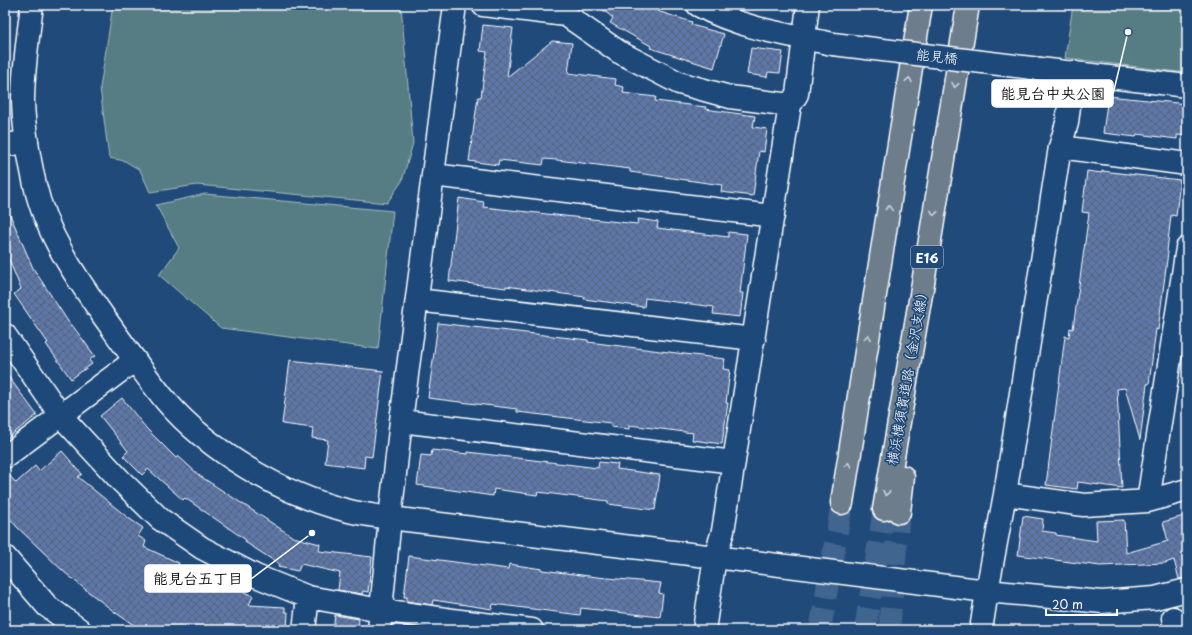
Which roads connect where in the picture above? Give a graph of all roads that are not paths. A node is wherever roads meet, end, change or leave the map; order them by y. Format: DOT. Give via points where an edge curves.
graph roads {
  1 [pos="32,5"];
  2 [pos="455,5"];
  3 [pos="483,5"];
  4 [pos="698,5"];
  5 [pos="808,5"];
  6 [pos="921,5"];
  7 [pos="968,5"];
  8 [pos="803,38"];
  9 [pos="1073,72"];
  10 [pos="1187,86"];
  11 [pos="790,105"];
  12 [pos="27,142"];
  13 [pos="5,145"];
  14 [pos="1060,147"];
  15 [pos="1187,164"];
  16 [pos="433,175"];
  17 [pos="773,216"];
  18 [pos="1187,248"];
  19 [pos="417,300"];
  20 [pos="5,335"];
  21 [pos="754,338"];
  22 [pos="135,360"];
  23 [pos="61,416"];
  24 [pos="401,421"];
  25 [pos="5,457"];
  26 [pos="734,462"];
  27 [pos="1187,490"];
  28 [pos="1005,494"];
  29 [pos="1148,501"];
  30 [pos="842,504"];
  31 [pos="891,511"];
  32 [pos="390,518"];
  33 [pos="5,557"];
  34 [pos="715,557"];
  35 [pos="1187,590"];
  36 [pos="987,591"];
  37 [pos="308,597"];
  38 [pos="380,620"];
  39 [pos="451,625"];
  40 [pos="80,630"];
  41 [pos="304,630"];
  42 [pos="532,630"];
  43 [pos="704,630"];
  44 [pos="981,630"];
  1 -- 12 [label="street" via="25,61"];
  2 -- 16 [label="street"];
  3 -- 11 [label="street" via="566,15 619,52 680,83 730,96"];
  4 -- 8 [label="street, 能見橋" via="756,28"];
  5 -- 8 [label="street"];
  30 -- 6 [label="highway, one-way"];
  7 -- 31 [label="highway, 横浜横須賀道路（金沢支線） / E16, one-way" via="923,282"];
  8 -- 9 [label="street, 能見橋, bridge" via="833,44"];
  8 -- 11 [label="street" via="797,94"];
  9 -- 10 [label="street, 能見橋"];
  9 -- 14 [label="street" via="1067,123"];
  11 -- 17 [label="street"];
  12 -- 13 [label="street"];
  12 -- 22 [label="street" via="36,187 51,231 75,276"];
  14 -- 15 [label="street"];
  14 -- 28 [label="street"];
  16 -- 17 [label="street"];
  16 -- 19 [label="street"];
  17 -- 21 [label="street"];
  18 -- 29 [label="street"];
  19 -- 21 [label="street"];
  19 -- 24 [label="street"];
  20 -- 23 [label="street"];
  21 -- 26 [label="street"];
  22 -- 23 [label="street"];
  22 -- 32 [label="street" via="167,402 204,438 249,469 304,496 345,510"];
  23 -- 25 [label="street"];
  23 -- 37 [label="street" via="160,519 202,548 256,576"];
  24 -- 26 [label="street"];
  24 -- 32 [label="street"];
  26 -- 34 [label="street" via="723,531"];
  27 -- 29 [label="street"];
  28 -- 29 [label="street" via="1084,505"];
  28 -- 36 [label="street"];
  32 -- 34 [label="street"];
  32 -- 38 [label="street"];
  33 -- 40 [label="street" via="47,606"];
  34 -- 36 [label="street"];
  34 -- 43 [label="street"];
  35 -- 36 [label="street" via="1155,598 1102,602"];
  36 -- 44 [label="street"];
  37 -- 38 [label="street"];
  37 -- 41 [label="street"];
  38 -- 39 [label="street"];
  39 -- 42 [label="street"];
}
